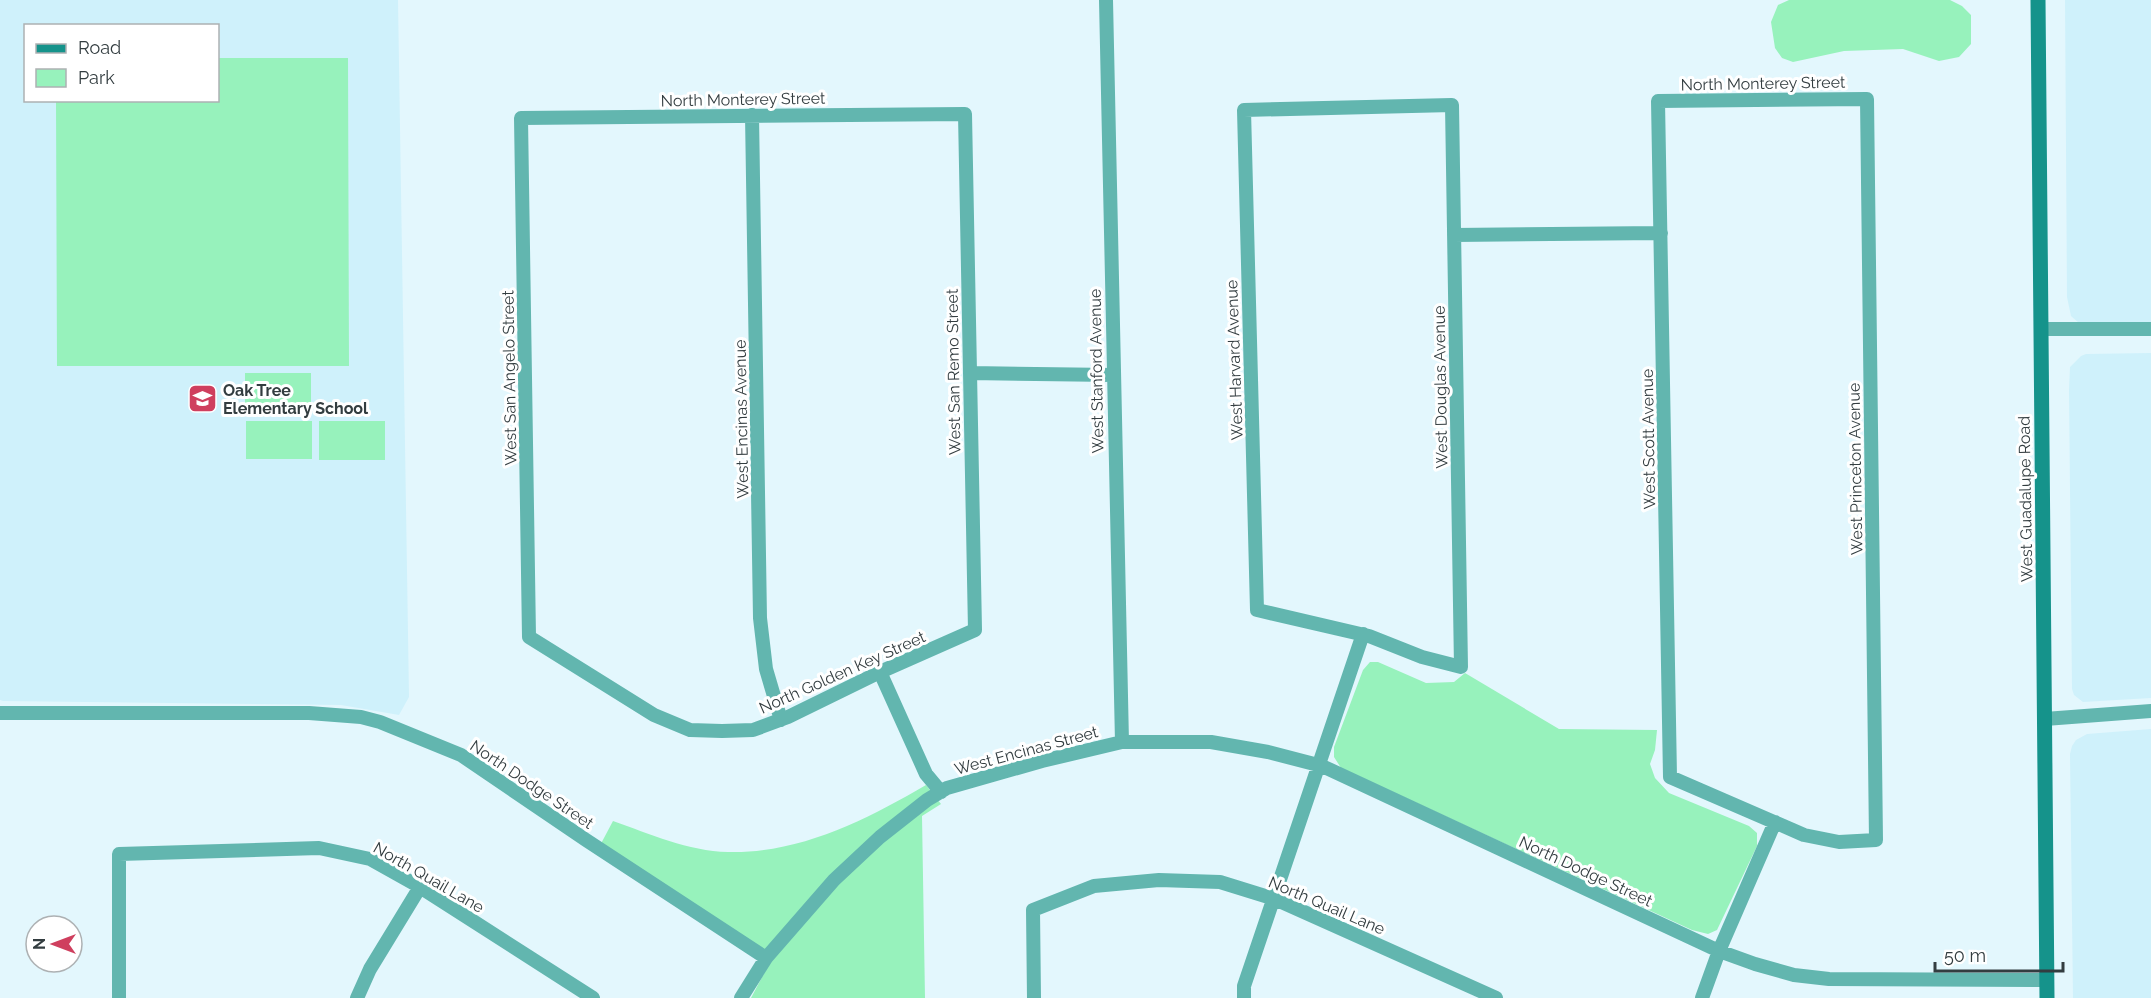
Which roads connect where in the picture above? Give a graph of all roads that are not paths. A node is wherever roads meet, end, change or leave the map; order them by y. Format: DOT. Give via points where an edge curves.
graph roads {
  1 [pos="1106,0"];
  2 [pos="2038,0"];
  3 [pos="1867,99"];
  4 [pos="1658,101"];
  5 [pos="1244,110"];
  6 [pos="965,114"];
  7 [pos="752,116"];
  8 [pos="521,118"];
  9 [pos="1661,233"];
  10 [pos="1454,235"];
  11 [pos="2042,329"];
  12 [pos="2151,329"];
  13 [pos="970,373"];
  14 [pos="1113,375"];
  15 [pos="975,630"];
  16 [pos="1363,634"];
  17 [pos="529,637"];
  18 [pos="880,672"];
  19 [pos="2151,711"];
  20 [pos="0,713"];
  21 [pos="2045,719"];
  22 [pos="781,720"];
  23 [pos="1122,742"];
  24 [pos="1318,766"];
  25 [pos="941,792"];
  26 [pos="1775,822"];
  27 [pos="420,887"];
  28 [pos="1272,898"];
  29 [pos="1719,951"];
  30 [pos="766,958"];
  31 [pos="2047,980"];
  32 [pos="1488,996"];
  33 [pos="119,998"];
  34 [pos="357,998"];
  35 [pos="593,998"];
  36 [pos="741,998"];
  37 [pos="1034,998"];
  38 [pos="1244,998"];
  39 [pos="1702,998"];
  40 [pos="2047,998"];
  1 -- 14 [label="street, West Stanford Avenue"];
  2 -- 11 [label="main road, West Guadalupe Road"];
  3 -- 4 [label="street, North Monterey Street"];
  3 -- 26 [label="street, West Princeton Avenue" via="1876,840 1839,842 1804,835"];
  4 -- 9 [label="street, West Scott Avenue"];
  5 -- 10 [label="street, West Douglas Avenue" via="1452,105"];
  5 -- 16 [label="street, West Harvard Avenue" via="1257,610"];
  6 -- 7 [label="street, North Monterey Street"];
  6 -- 13 [label="street, West San Remo Street"];
  7 -- 8 [label="street, North Monterey Street"];
  7 -- 22 [label="street, West Encinas Avenue" via="760,618 766,669"];
  8 -- 17 [label="street, West San Angelo Street"];
  9 -- 10 [label="street"];
  9 -- 26 [label="street, West Scott Avenue" via="1670,777"];
  10 -- 16 [label="street, West Douglas Avenue" via="1461,667"];
  11 -- 12 [label="street"];
  11 -- 21 [label="main road, West Guadalupe Road"];
  13 -- 14 [label="street"];
  13 -- 15 [label="street, West San Remo Street"];
  14 -- 23 [label="street, West Stanford Avenue"];
  15 -- 18 [label="street, North Golden Key Street"];
  16 -- 24 [label="street"];
  17 -- 22 [label="street, North Golden Key Street" via="654,715 690,730 753,730"];
  18 -- 22 [label="street, North Golden Key Street"];
  18 -- 25 [label="street" via="926,774"];
  19 -- 21 [label="street"];
  20 -- 30 [label="street, North Dodge Street" via="309,713 380,722 461,755"];
  21 -- 31 [label="main road, West Guadalupe Road"];
  23 -- 24 [label="street, North Dodge Street" via="1211,742"];
  23 -- 25 [label="street, West Encinas Street" via="1041,761"];
  24 -- 28 [label="street"];
  24 -- 29 [label="street, North Dodge Street"];
  25 -- 30 [label="street, West Encinas Street" via="880,837 834,880"];
  26 -- 29 [label="street"];
  27 -- 33 [label="street, North Quail Lane" via="370,858 319,848 119,854"];
  27 -- 34 [label="street" via="370,969"];
  27 -- 35 [label="street, North Quail Lane"];
  28 -- 32 [label="street, North Quail Lane"];
  28 -- 37 [label="street, North Quail Lane" via="1220,882 1160,880 1094,886 1033,910"];
  28 -- 38 [label="street" via="1244,986"];
  29 -- 31 [label="street, North Dodge Street" via="1794,975 1858,980"];
  29 -- 39 [label="street"];
  30 -- 36 [label="street, West Encinas Street"];
  31 -- 40 [label="main road, West Guadalupe Road"];
}
